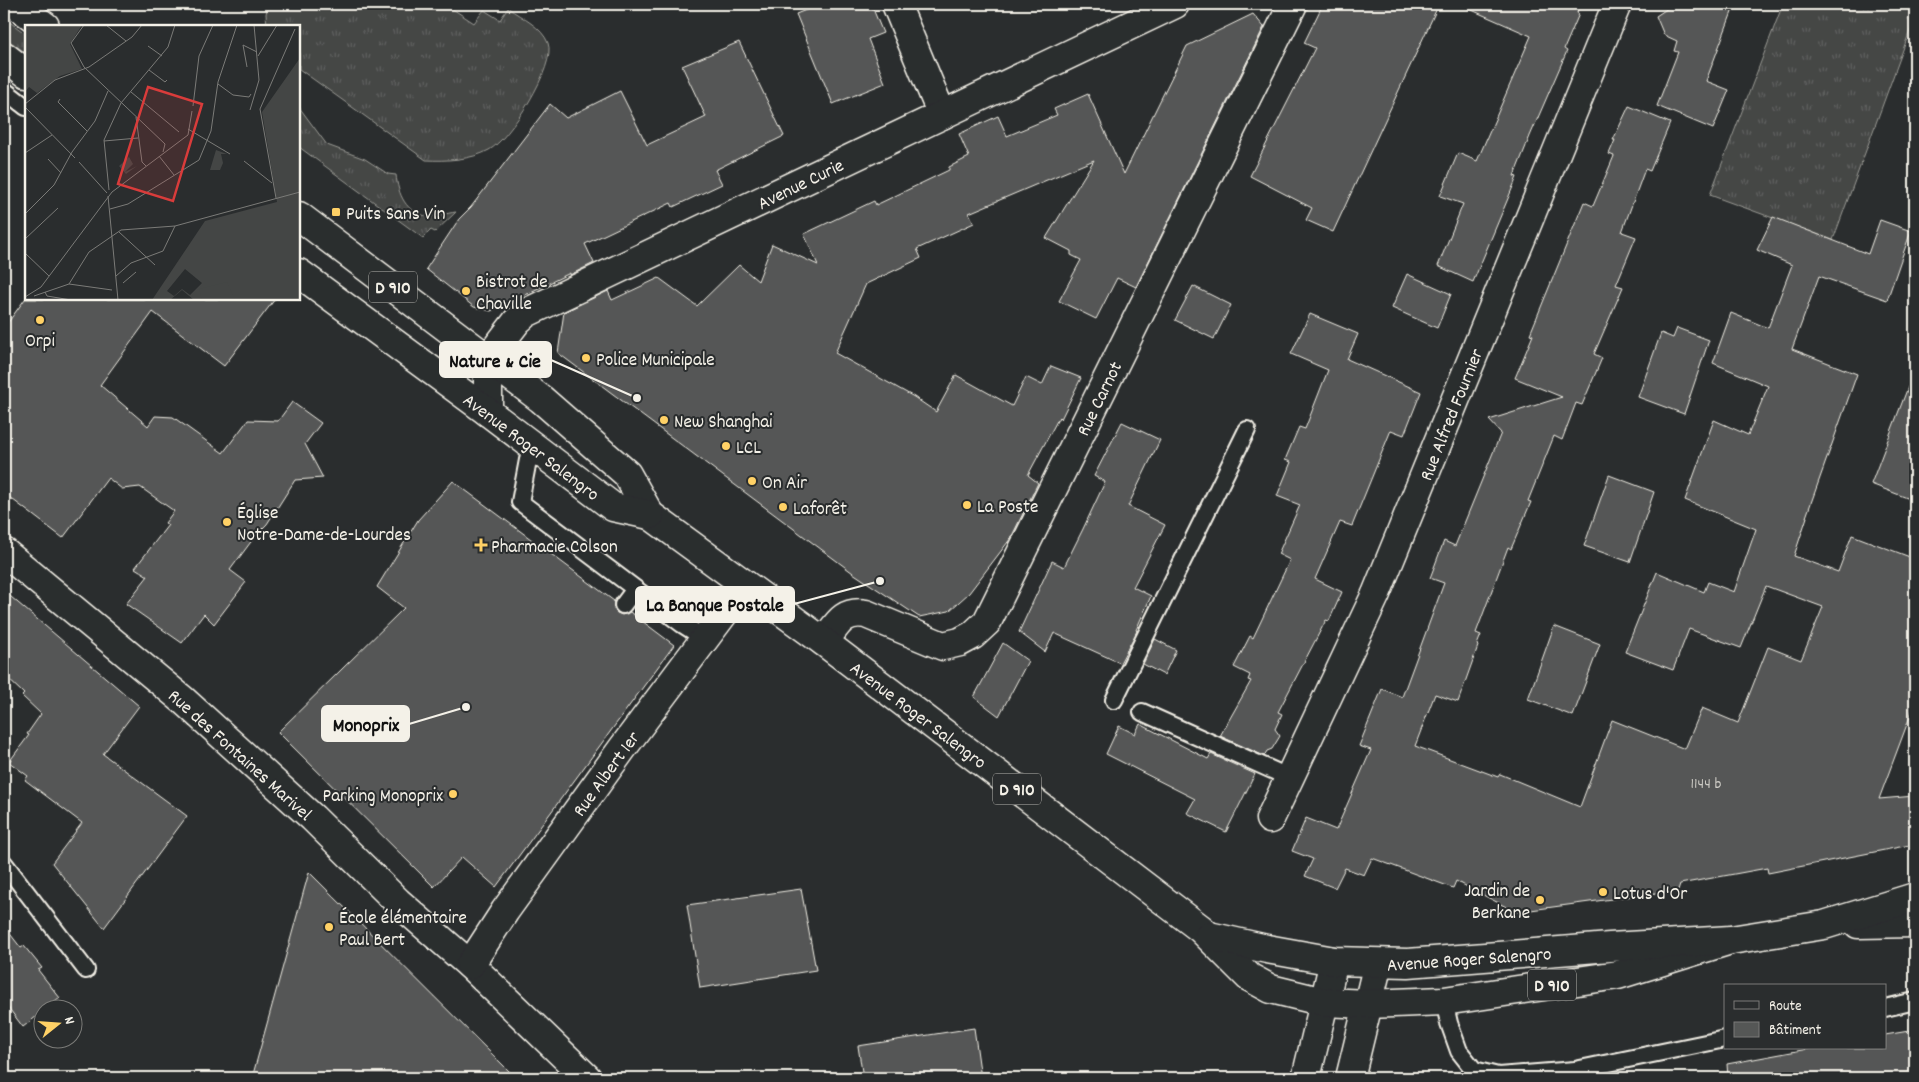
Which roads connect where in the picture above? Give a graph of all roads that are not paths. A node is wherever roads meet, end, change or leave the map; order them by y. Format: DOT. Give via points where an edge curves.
graph roads {
  1 [pos="15,4"];
  2 [pos="896,4"];
  3 [pos="1175,4"];
  4 [pos="1293,4"];
  5 [pos="1617,4"];
  6 [pos="44,25"];
  7 [pos="4,56"];
  8 [pos="25,72"];
  9 [pos="4,90"];
  10 [pos="25,106"];
  11 [pos="942,115"];
  12 [pos="300,217"];
  13 [pos="300,274"];
  14 [pos="488,359"];
  15 [pos="488,412"];
  16 [pos="1247,430"];
  17 [pos="531,444"];
  18 [pos="650,514"];
  19 [pos="4,552"];
  20 [pos="745,585"];
  21 [pos="635,589"];
  22 [pos="623,605"];
  23 [pos="704,638"];
  24 [pos="824,642"];
  25 [pos="1114,700"];
  26 [pos="1142,712"];
  27 [pos="1290,778"];
  28 [pos="1270,819"];
  29 [pos="4,863"];
  30 [pos="1915,897"];
  31 [pos="1915,923"];
  32 [pos="1824,925"];
  33 [pos="1209,936"];
  34 [pos="1731,940"];
  35 [pos="1334,961"];
  36 [pos="1378,964"];
  37 [pos="470,965"];
  38 [pos="86,970"];
  39 [pos="1444,1000"];
  40 [pos="1324,1002"];
  41 [pos="1915,1002"];
  42 [pos="1368,1004"];
  43 [pos="1886,1008"];
  44 [pos="1724,1039"];
  45 [pos="587,1078"];
  46 [pos="1306,1078"];
  47 [pos="1350,1078"];
  1 -- 6 [label="street"];
  2 -- 11 [label="street"];
  3 -- 11 [label="street, Avenue Curie"];
  4 -- 24 [label="street, Rue Carnot" via="987,622 974,635 943,646 855,612 844,616"];
  5 -- 27 [label="street, Rue Alfred Fournier" via="1376,594"];
  7 -- 8 [label="street"];
  9 -- 10 [label="lane"];
  11 -- 14 [label="street, Avenue Curie" via="526,313"];
  12 -- 14 [label="street, Avenue Roger Salengro / D 910"];
  13 -- 15 [label="street, Avenue Roger Salengro / D 910"];
  14 -- 15 [label="street"];
  14 -- 18 [label="street, Avenue Roger Salengro / D 910" via="541,399 627,474"];
  15 -- 17 [label="street, Avenue Roger Salengro / D 910"];
  16 -- 25 [label="lane"];
  17 -- 18 [label="street, Avenue Roger Salengro / D 910" via="613,508"];
  17 -- 21 [label="lane" via="520,502"];
  18 -- 20 [label="street, Avenue Roger Salengro / D 910"];
  19 -- 37 [label="street, Rue des Fontaines Marivel" via="183,700 313,818 398,902"];
  20 -- 23 [label="street, Rue Albert 1er"];
  20 -- 24 [label="street, Avenue Roger Salengro / D 910"];
  21 -- 22 [label="lane"];
  21 -- 23 [label="lane"];
  23 -- 37 [label="street, Rue Albert 1er" via="505,911"];
  24 -- 33 [label="street, Avenue Roger Salengro / D 910"];
  26 -- 27 [label="lane"];
  27 -- 28 [label="street, Rue Alfred Fournier"];
  29 -- 38 [label="lane"];
  30 -- 32 [label="street, Avenue Roger Salengro / D 910"];
  31 -- 32 [label="street, Avenue Roger Salengro / D 910"];
  32 -- 34 [label="street, Avenue Roger Salengro / D 910"];
  33 -- 35 [label="street, Avenue Roger Salengro / D 910"];
  33 -- 40 [label="street, Avenue Roger Salengro / D 910" via="1249,978 1271,989"];
  34 -- 36 [label="street, Avenue Roger Salengro / D 910"];
  34 -- 39 [label="street, Avenue Roger Salengro / D 910" via="1618,975"];
  35 -- 36 [label="street, Avenue Roger Salengro / D 910"];
  35 -- 40 [label="street"];
  36 -- 42 [label="street"];
  37 -- 45 [label="street, Rue des Fontaines Marivel"];
  39 -- 42 [label="street, Avenue Roger Salengro / D 910"];
  39 -- 44 [label="lane" via="1459,1051 1474,1070 1498,1076 1575,1070"];
  40 -- 42 [label="street, Avenue Roger Salengro / D 910"];
  40 -- 46 [label="street"];
  41 -- 43 [label="lane"];
  42 -- 47 [label="street"];
}
